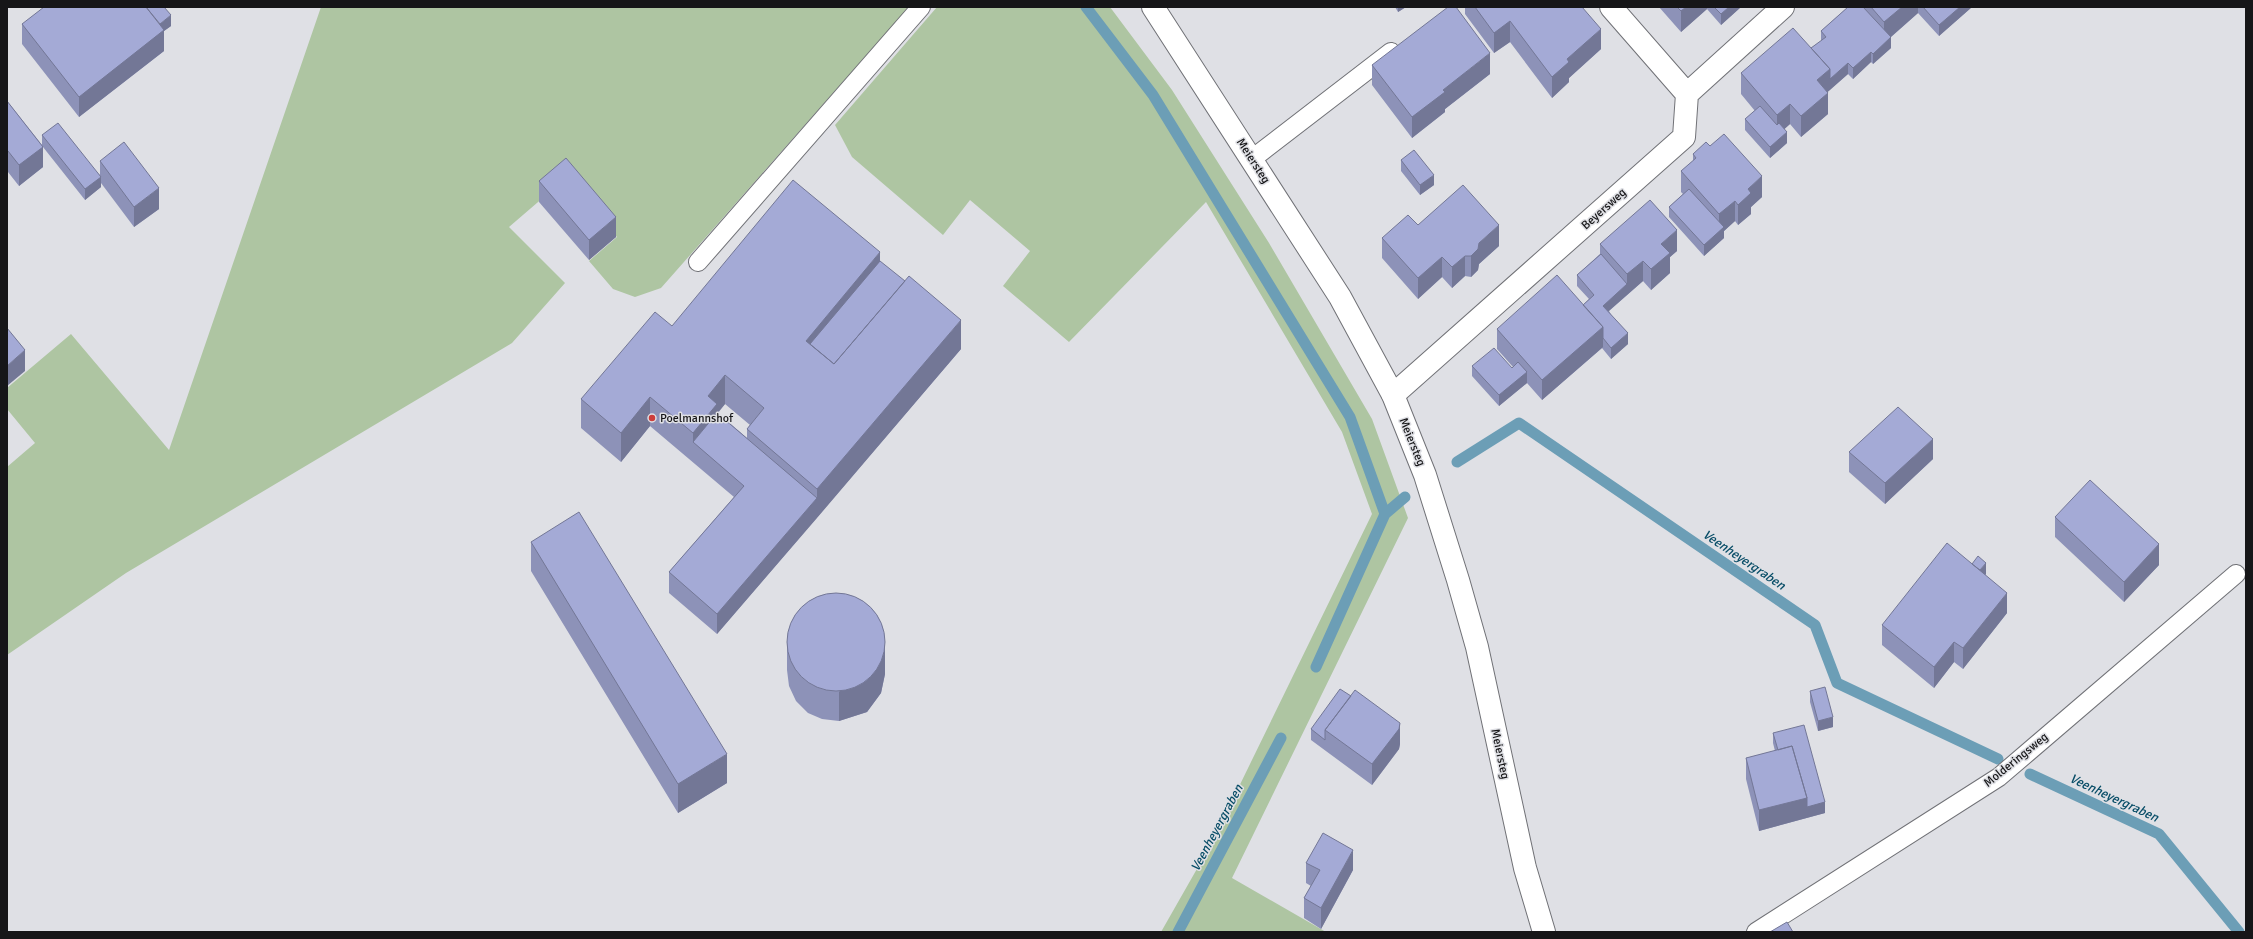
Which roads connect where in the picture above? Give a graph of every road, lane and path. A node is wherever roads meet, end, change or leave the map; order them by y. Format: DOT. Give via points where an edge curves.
graph roads {
  1 [pos="921,7"];
  2 [pos="1153,7"];
  3 [pos="1611,7"];
  4 [pos="1783,7"];
  5 [pos="1407,40"];
  6 [pos="1687,94"];
  7 [pos="1252,159"];
  8 [pos="698,262"];
  9 [pos="1393,395"];
  10 [pos="2236,574"];
  11 [pos="1544,932"];
  12 [pos="1756,932"];
  1 -- 8 [label="lane"];
  2 -- 7 [label="street, Meiersteg"];
  3 -- 6 [label="street"];
  4 -- 6 [label="street"];
  5 -- 7 [label="lane"];
  6 -- 9 [label="street, Beyersweg" via="1684,137"];
  7 -- 9 [label="street, Meiersteg" via="1340,297"];
  9 -- 11 [label="street, Meiersteg" via="1425,475 1477,647 1525,868"];
  10 -- 12 [label="lane, Molderingsweg" via="1999,777"];
}
